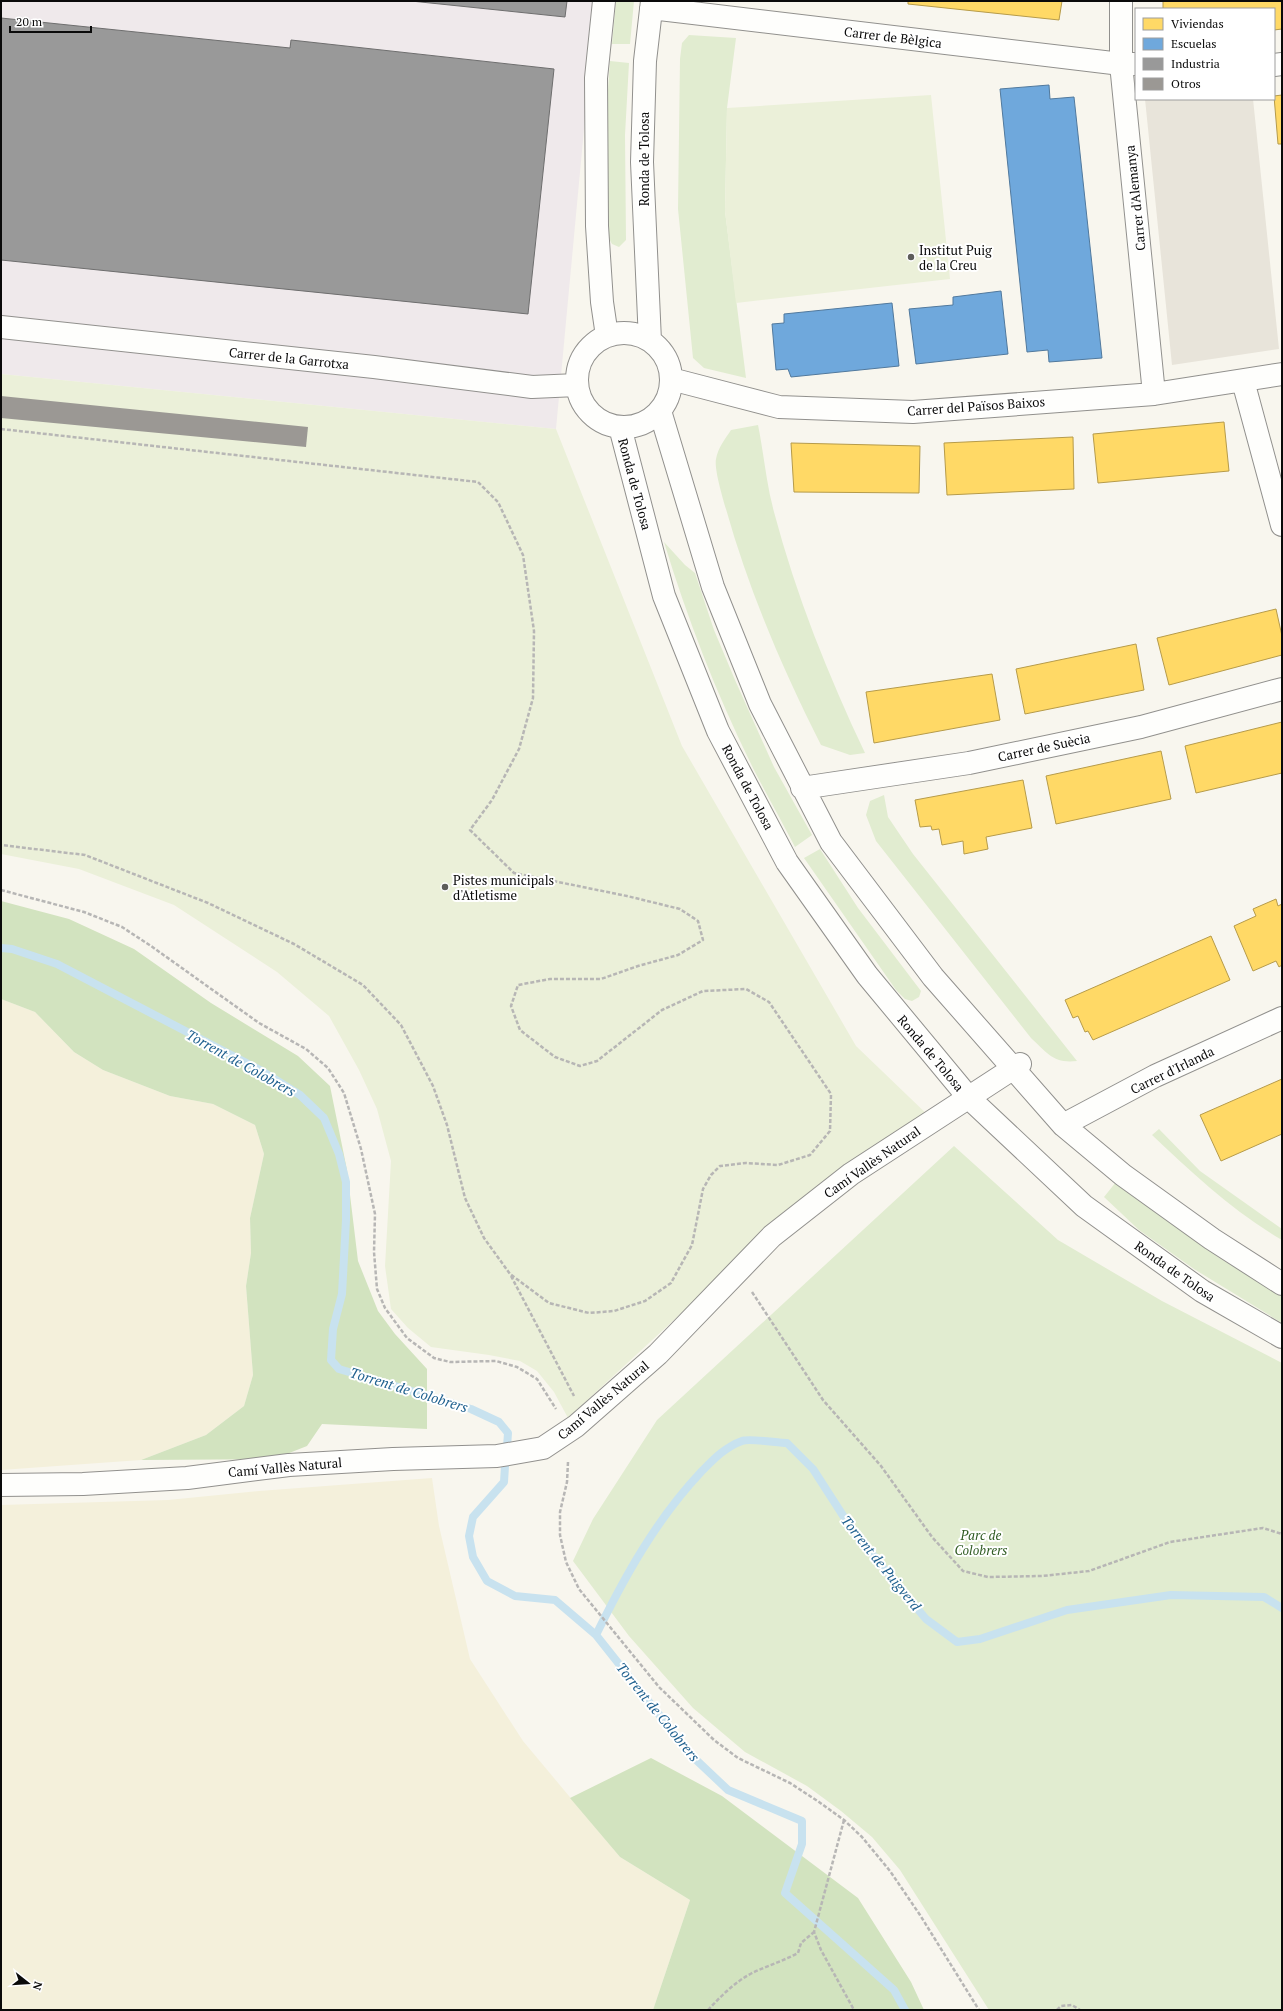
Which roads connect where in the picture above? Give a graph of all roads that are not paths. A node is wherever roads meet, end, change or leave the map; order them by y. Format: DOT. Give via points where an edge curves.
graph roads {
  1 [pos="604,1"];
  2 [pos="1121,1"];
  3 [pos="651,5"];
  4 [pos="1129,64"];
  5 [pos="1,327"];
  6 [pos="607,336"];
  7 [pos="650,341"];
  8 [pos="1282,374"];
  9 [pos="671,379"];
  10 [pos="1243,381"];
  11 [pos="577,385"];
  12 [pos="1154,394"];
  13 [pos="660,411"];
  14 [pos="620,427"];
  15 [pos="1282,525"];
  16 [pos="1282,689"];
  17 [pos="802,788"];
  18 [pos="1282,1018"];
  19 [pos="1017,1066"];
  20 [pos="969,1098"];
  21 [pos="1063,1125"];
  22 [pos="1282,1284"];
  23 [pos="1282,1337"];
  24 [pos="1,1486"];
  1 -- 6 [label="street" via="596,86 598,226 602,302"];
  2 -- 4 [label="street, Carrer d'Alemanya"];
  3 -- 4 [label="street, Carrer de Bèlgica"];
  3 -- 7 [label="street, Ronda de Tolosa" via="645,61 642,162"];
  4 -- 12 [label="street, Carrer d'Alemanya"];
  5 -- 11 [label="street, Carrer de la Garrotxa" via="374,367 532,387"];
  6 -- 7 [label="street" via="636,334"];
  6 -- 11 [label="street" via="594,344 584,355 578,370"];
  7 -- 9 [label="street" via="662,351 669,364"];
  8 -- 10 [label="street, Carrer del Països Baixos"];
  9 -- 12 [label="street, Carrer del Països Baixos" via="779,407 913,412"];
  9 -- 13 [label="street" via="668,396"];
  10 -- 12 [label="street, Carrer del Països Baixos"];
  10 -- 15 [label="street"];
  11 -- 14 [label="street" via="583,404 596,418 607,425"];
  13 -- 14 [label="street" via="649,420 635,426"];
  13 -- 17 [label="street" via="713,587 760,704"];
  14 -- 20 [label="street, Ronda de Tolosa" via="664,596 718,731 787,862 867,975"];
  16 -- 17 [label="street, Carrer de Suècia" via="1141,727 985,759"];
  17 -- 19 [label="street" via="831,842 933,977"];
  18 -- 21 [label="street, Carrer d'Irlanda" via="1155,1076"];
  19 -- 20 [label="street, Ronda de Tolosa"];
  19 -- 21 [label="street"];
  20 -- 23 [label="street, Ronda de Tolosa" via="1084,1206 1202,1291"];
  20 -- 24 [label="street, Camí Vallès Natural" via="851,1174 772,1236 658,1354 586,1417 544,1448 497,1456 290,1465 187,1478"];
  21 -- 22 [label="street" via="1123,1174 1199,1230"];
}
